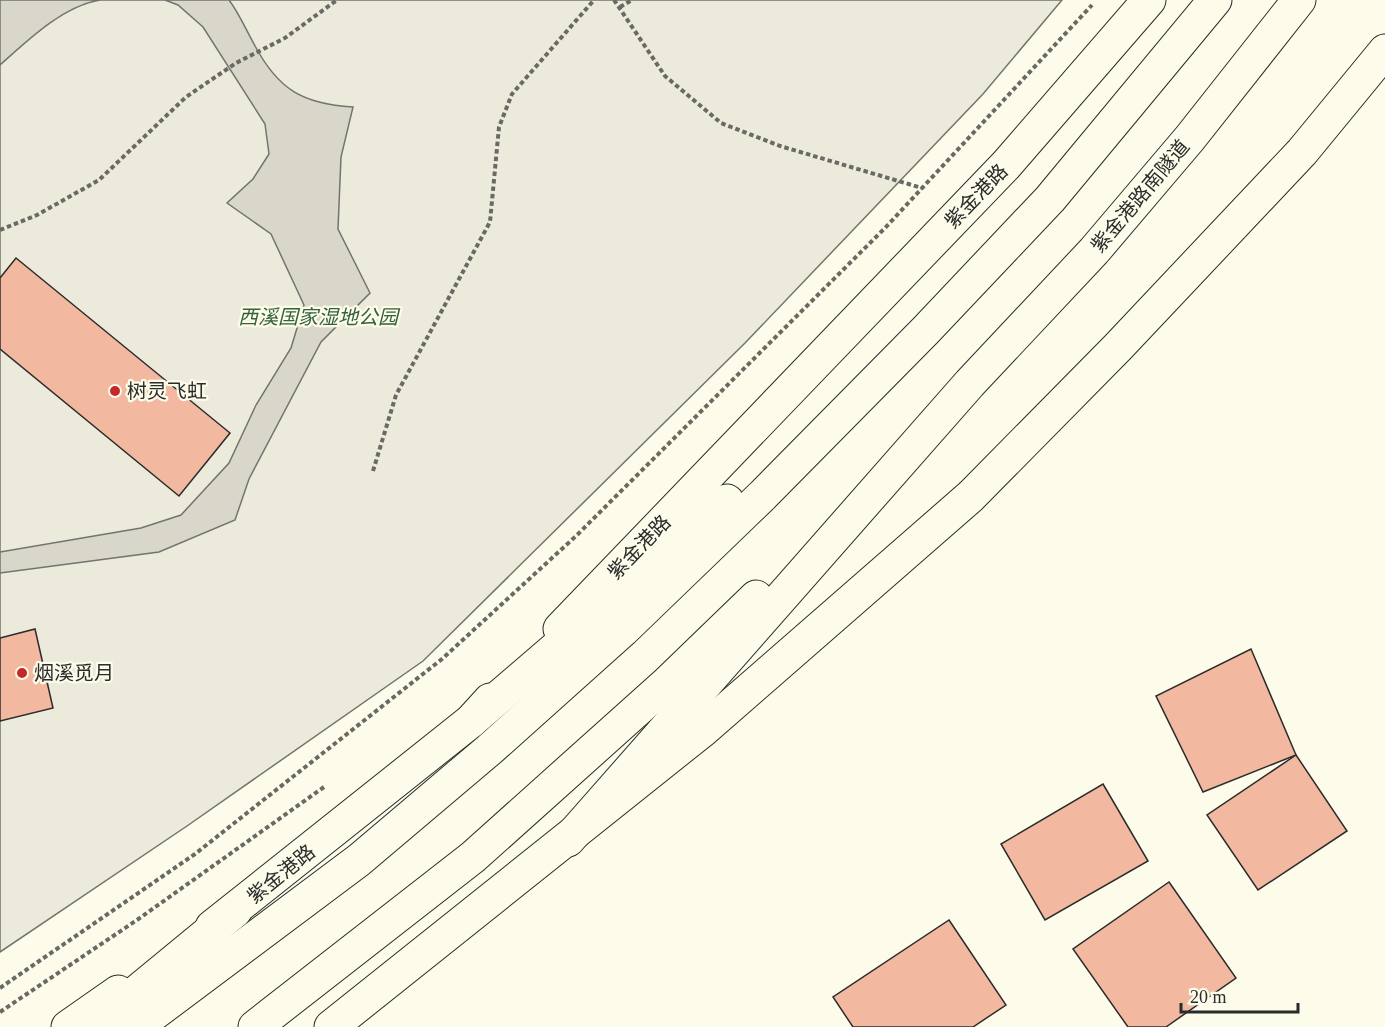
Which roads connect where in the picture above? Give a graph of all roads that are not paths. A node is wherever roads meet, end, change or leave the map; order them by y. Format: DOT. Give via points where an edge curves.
graph roads {
  1 [pos="1149,0"];
  2 [pos="1215,0"];
  3 [pos="1299,0"];
  4 [pos="1385,51"];
  5 [pos="926,330"];
  6 [pos="970,384"];
  7 [pos="471,721"];
  8 [pos="568,840"];
  9 [pos="235,911"];
  10 [pos="68,1027"];
  11 [pos="94,1027"];
  12 [pos="136,1027"];
  13 [pos="255,1027"];
  14 [pos="331,1027"];
  1 -- 7 [label="main road, 紫金港路" via="1006,165"];
  2 -- 5 [label="main road" via="1050,198"];
  3 -- 6 [label="main road, 紫金港路南隧道" via="1101,243"];
  4 -- 8 [label="main road" via="1302,152 971,496 703,730"];
  5 -- 7 [label="main road"];
  5 -- 12 [label="main road, 紫金港路" via="672,582 489,750 359,860"];
  6 -- 8 [label="main road"];
  6 -- 13 [label="main road" via="657,692 473,857"];
  7 -- 9 [label="main road, 紫金港路"];
  8 -- 14 [label="main road"];
  9 -- 10 [label="main road, 紫金港路"];
  9 -- 11 [label="main road"];
}
